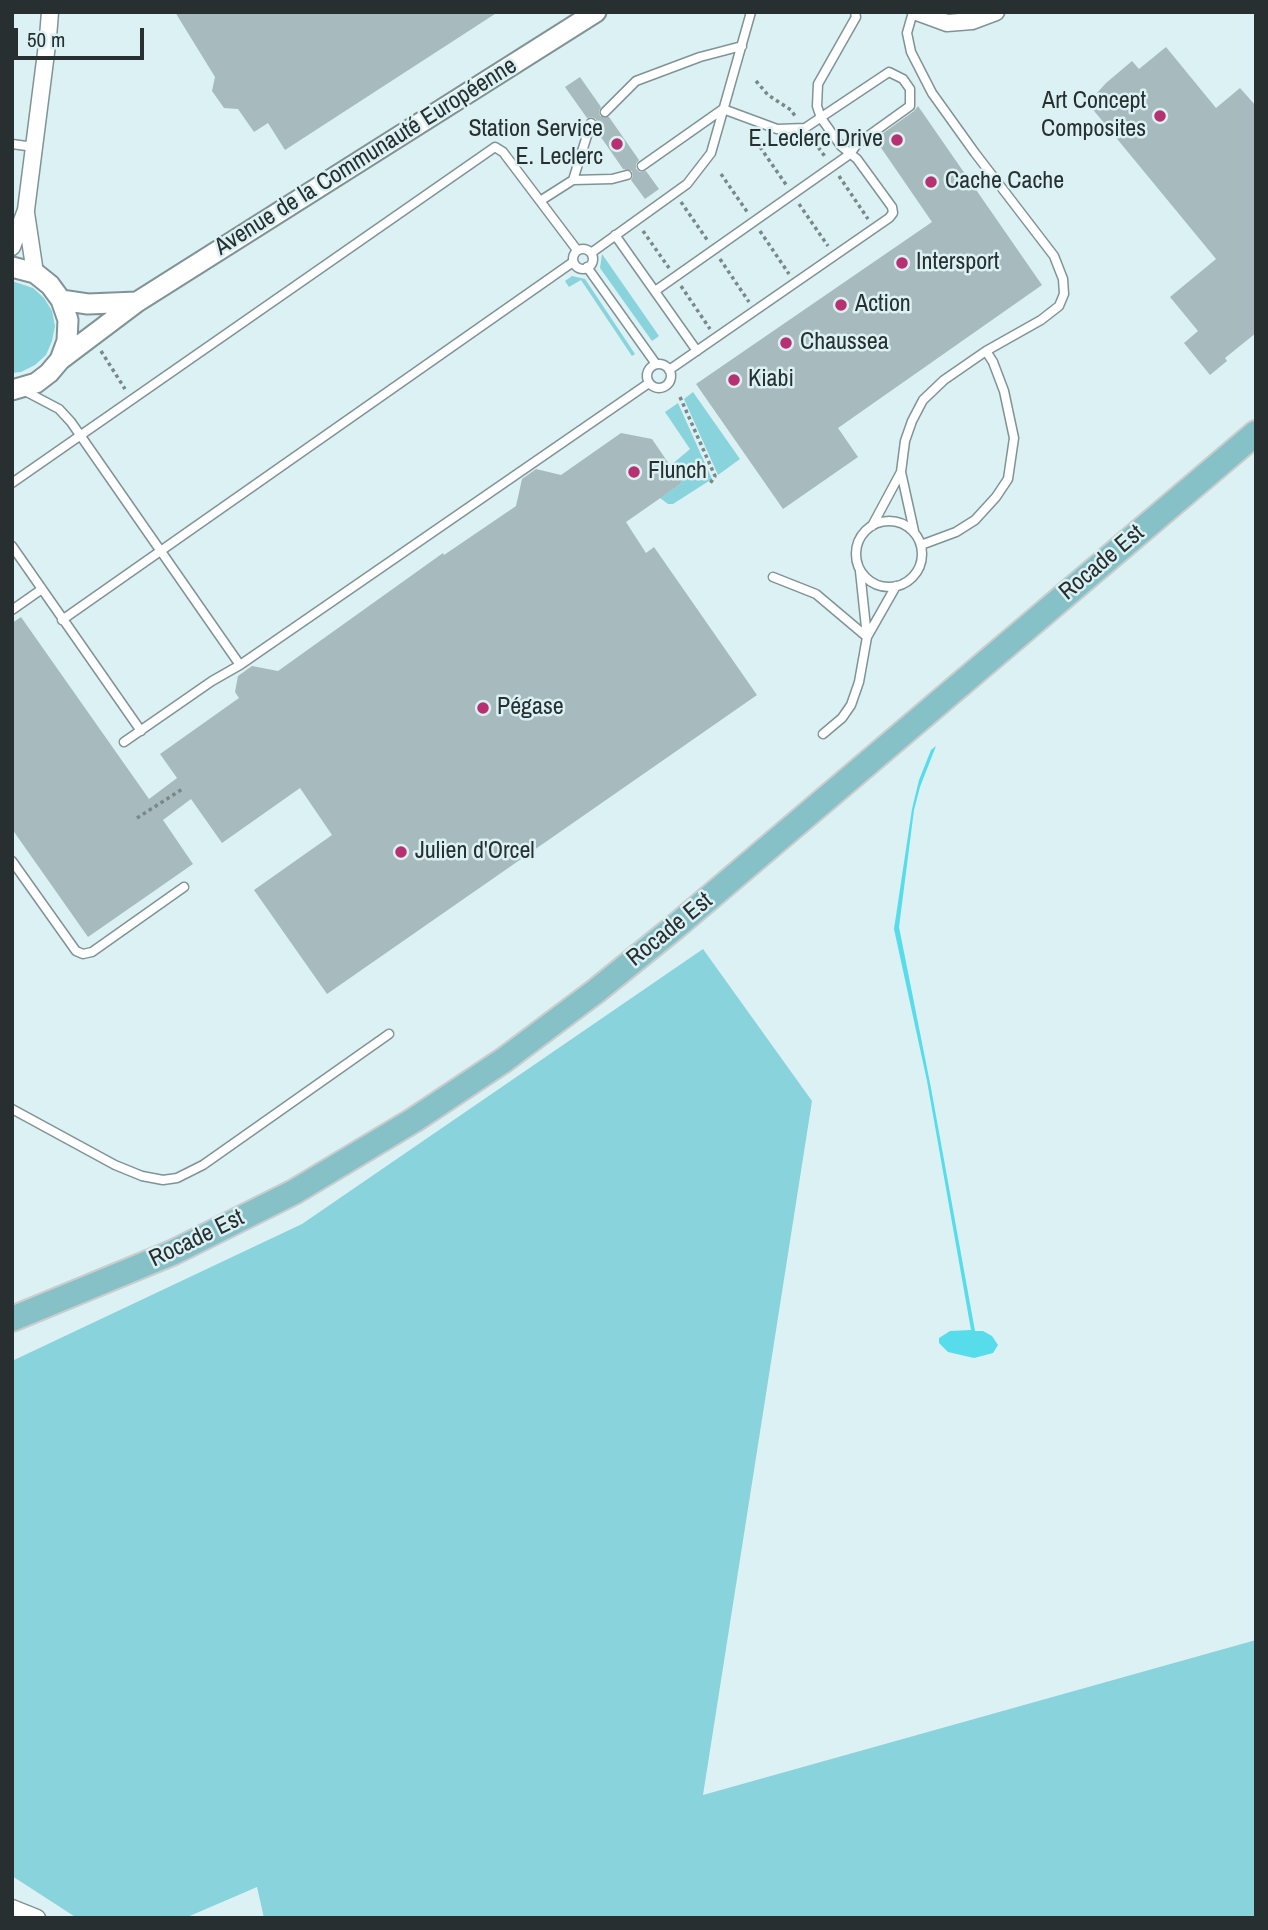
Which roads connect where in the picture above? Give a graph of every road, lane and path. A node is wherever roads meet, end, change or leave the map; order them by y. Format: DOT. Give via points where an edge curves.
graph roads {
  1 [pos="50,12"];
  2 [pos="596,12"];
  3 [pos="751,12"];
  4 [pos="855,12"];
  5 [pos="915,12"];
  6 [pos="996,12"];
  7 [pos="742,46"];
  8 [pos="756,80"];
  9 [pos="723,110"];
  10 [pos="605,112"];
  11 [pos="821,118"];
  12 [pos="591,123"];
  13 [pos="805,128"];
  14 [pos="12,144"];
  15 [pos="34,147"];
  16 [pos="850,154"];
  17 [pos="642,166"];
  18 [pos="832,166"];
  19 [pos="627,175"];
  20 [pos="573,180"];
  21 [pos="540,201"];
  22 [pos="26,210"];
  23 [pos="875,228"];
  24 [pos="615,235"];
  25 [pos="12,247"];
  26 [pos="577,250"];
  27 [pos="591,253"];
  28 [pos="573,262"];
  29 [pos="12,267"];
  30 [pos="587,267"];
  31 [pos="35,273"];
  32 [pos="655,292"];
  33 [pos="61,300"];
  34 [pos="136,302"];
  35 [pos="93,334"];
  36 [pos="697,351"];
  37 [pos="986,351"];
  38 [pos="60,360"];
  39 [pos="656,365"];
  40 [pos="669,370"];
  41 [pos="649,383"];
  42 [pos="16,389"];
  43 [pos="680,397"];
  44 [pos="132,399"];
  45 [pos="1256,433"];
  46 [pos="80,435"];
  47 [pos="901,472"];
  48 [pos="12,483"];
  49 [pos="709,485"];
  50 [pos="872,526"];
  51 [pos="914,532"];
  52 [pos="921,545"];
  53 [pos="12,546"];
  54 [pos="161,550"];
  55 [pos="860,568"];
  56 [pos="773,578"];
  57 [pos="895,586"];
  58 [pos="42,589"];
  59 [pos="12,610"];
  60 [pos="62,620"];
  61 [pos="867,637"];
  62 [pos="240,665"];
  63 [pos="141,731"];
  64 [pos="823,734"];
  65 [pos="124,742"];
  66 [pos="184,788"];
  67 [pos="137,818"];
  68 [pos="12,861"];
  69 [pos="184,887"];
  70 [pos="389,1034"];
  71 [pos="12,1109"];
  72 [pos="12,1319"];
  73 [pos="12,1908"];
  74 [pos="37,1918"];
  1 -- 15 [label="street"];
  2 -- 34 [label="street, Avenue de la Communauté Européenne"];
  3 -- 7 [label="lane"];
  4 -- 11 [label="lane" via="818,84"];
  5 -- 6 [label="street" via="947,23 972,21"];
  5 -- 37 [label="lane" via="907,33 932,93 1054,256 1063,279 1059,306"];
  7 -- 9 [label="lane"];
  7 -- 10 [label="lane" via="636,81"];
  8 -- 13 [label="path"];
  9 -- 13 [label="lane" via="777,129"];
  9 -- 17 [label="lane"];
  9 -- 24 [label="lane" via="711,153 695,176"];
  11 -- 13 [label="lane"];
  11 -- 16 [label="lane"];
  11 -- 16 [label="lane" via="890,72 903,79 911,89 910,106"];
  12 -- 20 [label="lane"];
  13 -- 18 [label="path"];
  14 -- 15 [label="lane"];
  15 -- 22 [label="street"];
  16 -- 18 [label="lane"];
  16 -- 23 [label="lane" via="892,207 889,218"];
  18 -- 23 [label="path"];
  18 -- 32 [label="lane"];
  19 -- 20 [label="lane"];
  20 -- 21 [label="lane"];
  21 -- 26 [label="lane"];
  21 -- 44 [label="lane" via="495,147"];
  22 -- 25 [label="street"];
  22 -- 31 [label="street"];
  23 -- 36 [label="lane"];
  24 -- 27 [label="lane"];
  24 -- 32 [label="lane"];
  26 -- 27 [label="lane"];
  26 -- 28 [label="lane"];
  27 -- 30 [label="lane"];
  28 -- 30 [label="lane"];
  28 -- 54 [label="lane"];
  29 -- 31 [label="street"];
  30 -- 39 [label="lane"];
  31 -- 33 [label="street"];
  32 -- 36 [label="lane"];
  33 -- 34 [label="street, Avenue de la Communauté Européenne"];
  33 -- 38 [label="street" via="68,320"];
  34 -- 35 [label="street, Avenue de la Communauté Européenne"];
  35 -- 38 [label="street, Avenue de la Communauté Européenne"];
  35 -- 44 [label="path"];
  36 -- 40 [label="lane"];
  37 -- 47 [label="lane" via="923,400 909,431"];
  37 -- 52 [label="lane" via="1004,391 1014,438 1008,479 975,520"];
  38 -- 42 [label="street, Avenue de la Communauté Européenne" via="36,383"];
  39 -- 40 [label="lane"];
  39 -- 41 [label="lane" via="648,372"];
  40 -- 41 [label="lane" via="667,385 659,388"];
  41 -- 62 [label="lane"];
  42 -- 46 [label="lane" via="59,410"];
  43 -- 49 [label="path" via="715,476"];
  44 -- 46 [label="lane"];
  45 -- 72 [label="main road, Rocade Est" via="676,927 504,1059 294,1192 172,1254"];
  46 -- 48 [label="lane"];
  46 -- 54 [label="lane"];
  47 -- 50 [label="lane"];
  47 -- 51 [label="lane"];
  50 -- 51 [label="lane" via="899,522"];
  50 -- 55 [label="lane" via="858,544"];
  51 -- 52 [label="lane"];
  52 -- 57 [label="lane" via="918,571"];
  53 -- 58 [label="lane"];
  54 -- 60 [label="lane"];
  54 -- 62 [label="lane"];
  55 -- 57 [label="lane" via="878,585"];
  55 -- 61 [label="lane"];
  56 -- 61 [label="lane" via="816,594"];
  57 -- 61 [label="lane"];
  58 -- 59 [label="lane"];
  58 -- 60 [label="lane"];
  60 -- 63 [label="lane"];
  61 -- 64 [label="lane" via="851,705"];
  62 -- 63 [label="lane"];
  63 -- 65 [label="lane"];
  66 -- 67 [label="path"];
  68 -- 69 [label="lane" via="76,951 83,954"];
  70 -- 71 [label="lane" via="203,1165 177,1178 142,1176 115,1165"];
  73 -- 74 [label="street"];
}
